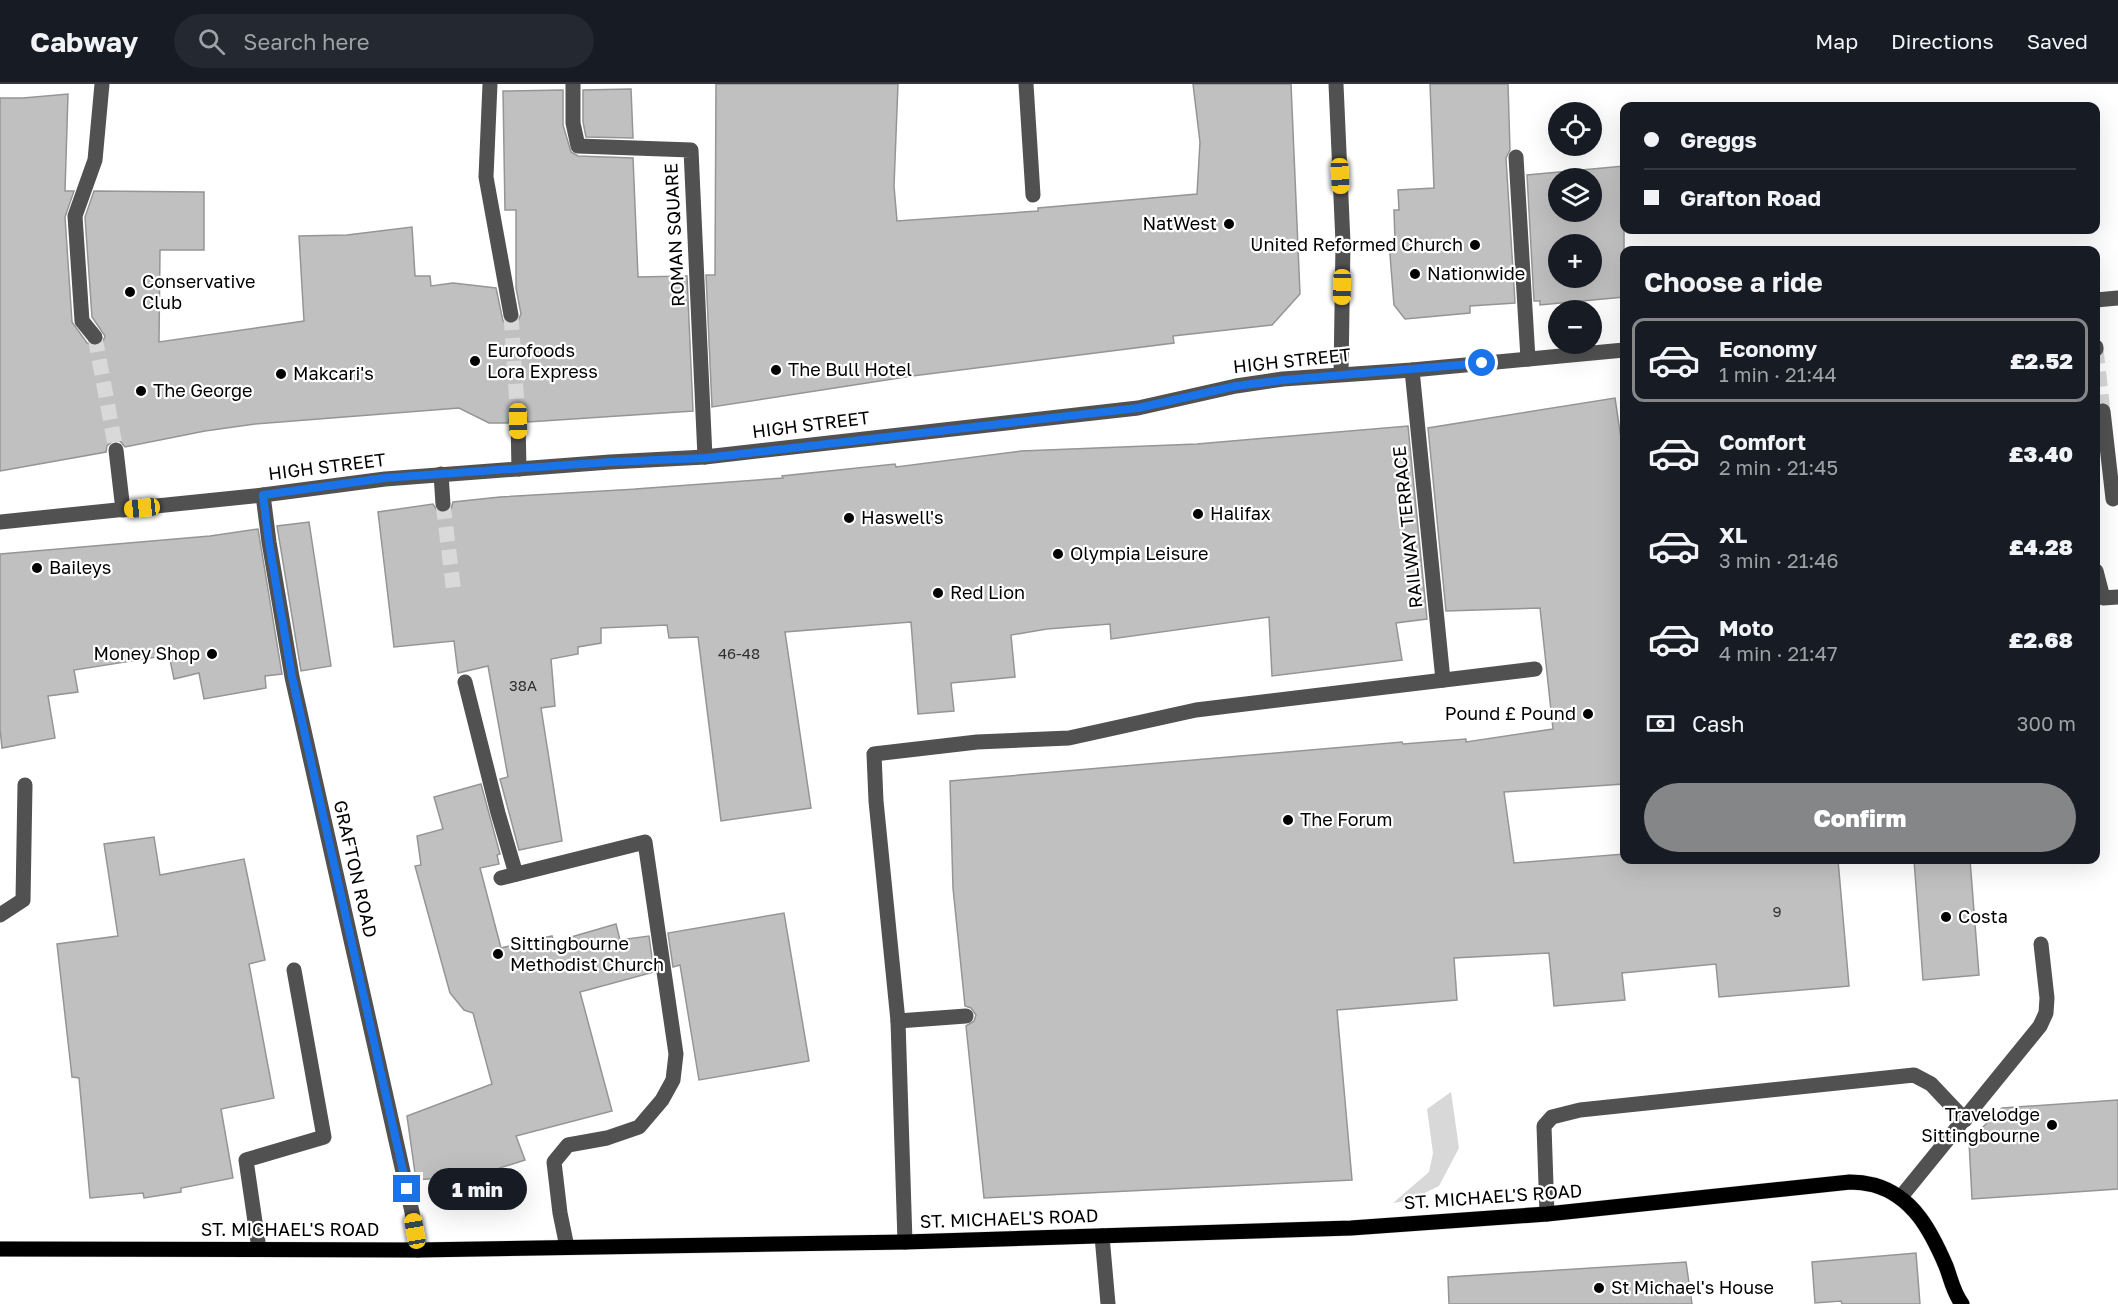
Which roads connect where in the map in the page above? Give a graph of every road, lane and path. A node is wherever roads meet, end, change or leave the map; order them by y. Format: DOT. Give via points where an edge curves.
graph roads {
  1 [pos="102,84"];
  2 [pos="490,84"];
  3 [pos="573,84"];
  4 [pos="1026,84"];
  5 [pos="1336,84"];
  6 [pos="1516,157"];
  7 [pos="1033,195"];
  8 [pos="2118,298"];
  9 [pos="2100,300"];
  10 [pos="512,315"];
  11 [pos="95,337"];
  12 [pos="1620,351"];
  13 [pos="1528,359"];
  14 [pos="1412,370"];
  15 [pos="1341,374"];
  16 [pos="2103,411"];
  17 [pos="518,421"];
  18 [pos="116,450"];
  19 [pos="705,458"];
  20 [pos="519,469"];
  21 [pos="441,474"];
  22 [pos="263,495"];
  23 [pos="2113,499"];
  24 [pos="443,504"];
  25 [pos="123,510"];
  26 [pos="0,522"];
  27 [pos="2100,587"];
  28 [pos="2118,597"];
  29 [pos="1535,669"];
  30 [pos="465,681"];
  31 [pos="1443,681"];
  32 [pos="25,785"];
  33 [pos="516,874"];
  34 [pos="501,878"];
  35 [pos="0,915"];
  36 [pos="2041,944"];
  37 [pos="294,970"];
  38 [pos="966,1016"];
  39 [pos="898,1021"];
  40 [pos="1965,1120"];
  41 [pos="1900,1198"];
  42 [pos="1547,1214"];
  43 [pos="1102,1236"];
  44 [pos="905,1242"];
  45 [pos="567,1247"];
  46 [pos="0,1249"];
  47 [pos="260,1249"];
  48 [pos="418,1250"];
  49 [pos="1957,1301"];
  50 [pos="1108,1304"];
  1 -- 11 [label="street" via="95,160 75,216 82,321"];
  2 -- 10 [label="street" via="486,177"];
  3 -- 19 [label="street, ROMAN SQUARE" via="573,123 578,146 691,150"];
  4 -- 7 [label="street"];
  5 -- 15 [label="street" via="1343,243"];
  6 -- 13 [label="street"];
  8 -- 9 [label="street"];
  12 -- 13 [label="street, HIGH STREET"];
  13 -- 14 [label="street, HIGH STREET"];
  14 -- 15 [label="street, HIGH STREET"];
  14 -- 31 [label="street, RAILWAY TERRACE"];
  15 -- 19 [label="street, HIGH STREET" via="1236,386 1138,408"];
  16 -- 23 [label="street"];
  17 -- 20 [label="street"];
  18 -- 25 [label="street"];
  19 -- 20 [label="street, HIGH STREET"];
  20 -- 21 [label="street, HIGH STREET"];
  21 -- 22 [label="street, HIGH STREET"];
  21 -- 24 [label="street"];
  22 -- 25 [label="street, HIGH STREET"];
  22 -- 48 [label="street, GRAFTON ROAD" via="292,677"];
  25 -- 26 [label="street, HIGH STREET"];
  27 -- 28 [label="street" via="2103,598"];
  29 -- 31 [label="street"];
  30 -- 33 [label="street"];
  31 -- 39 [label="street" via="1196,710 1069,738 977,742 874,754"];
  32 -- 35 [label="street" via="23,900"];
  33 -- 34 [label="street"];
  33 -- 45 [label="street" via="645,842 676,1054 673,1080 639,1127 568,1145 554,1162"];
  36 -- 40 [label="street" via="2046,1013 2040,1026"];
  37 -- 47 [label="street" via="324,1137 246,1160"];
  38 -- 39 [label="street"];
  39 -- 44 [label="street"];
  40 -- 41 [label="street"];
  40 -- 42 [label="street" via="1931,1084 1914,1075 1580,1110 1552,1118 1544,1126"];
  41 -- 42 [label="main road, ST. MICHAEL'S ROAD" via="1874,1185 1850,1182"];
  41 -- 49 [label="main road, ST. MICHAEL'S ROAD" via="1916,1211 1929,1231 1947,1267"];
  42 -- 43 [label="main road, ST. MICHAEL'S ROAD" via="1351,1228"];
  43 -- 44 [label="main road, ST. MICHAEL'S ROAD"];
  43 -- 50 [label="street"];
  44 -- 45 [label="main road, ST. MICHAEL'S ROAD"];
  45 -- 48 [label="main road, ST. MICHAEL'S ROAD"];
  46 -- 47 [label="main road, ST. MICHAEL'S ROAD"];
  47 -- 48 [label="main road, ST. MICHAEL'S ROAD"];
}
